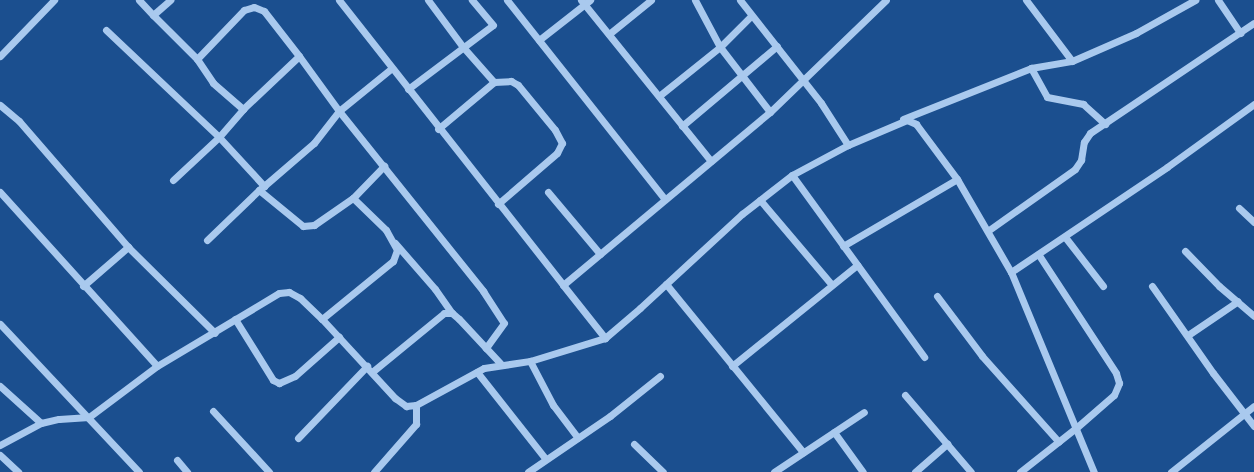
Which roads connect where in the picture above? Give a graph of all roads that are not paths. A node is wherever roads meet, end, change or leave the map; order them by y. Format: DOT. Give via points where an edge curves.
graph roads {
  1 [pos="54,0"];
  2 [pos="139,0"];
  3 [pos="170,0"];
  4 [pos="339,0"];
  5 [pos="428,0"];
  6 [pos="472,0"];
  7 [pos="507,0"];
  8 [pos="652,0"];
  9 [pos="695,0"];
  10 [pos="749,0"];
  11 [pos="886,0"];
  12 [pos="1026,0"];
  13 [pos="1195,0"];
  14 [pos="1218,0"];
  15 [pos="585,1"];
  16 [pos="742,3"];
  17 [pos="153,15"];
  18 [pos="751,16"];
  19 [pos="1254,23"];
  20 [pos="106,30"];
  21 [pos="1240,33"];
  22 [pos="609,34"];
  23 [pos="539,40"];
  24 [pos="778,46"];
  25 [pos="463,47"];
  26 [pos="720,47"];
  27 [pos="0,56"];
  28 [pos="299,56"];
  29 [pos="197,59"];
  30 [pos="1072,61"];
  31 [pos="392,68"];
  32 [pos="1030,68"];
  33 [pos="741,75"];
  34 [pos="804,81"];
  35 [pos="494,82"];
  36 [pos="408,89"];
  37 [pos="659,96"];
  38 [pos="1254,104"];
  39 [pos="0,105"];
  40 [pos="243,109"];
  41 [pos="339,111"];
  42 [pos="770,112"];
  43 [pos="901,120"];
  44 [pos="1105,124"];
  45 [pos="682,126"];
  46 [pos="438,129"];
  47 [pos="219,137"];
  48 [pos="848,146"];
  49 [pos="711,161"];
  50 [pos="384,166"];
  51 [pos="792,175"];
  52 [pos="957,179"];
  53 [pos="173,180"];
  54 [pos="262,188"];
  55 [pos="0,192"];
  56 [pos="548,192"];
  57 [pos="353,198"];
  58 [pos="665,200"];
  59 [pos="760,200"];
  60 [pos="498,204"];
  61 [pos="1239,208"];
  62 [pos="1254,222"];
  63 [pos="989,230"];
  64 [pos="1065,237"];
  65 [pos="206,240"];
  66 [pos="394,242"];
  67 [pos="843,246"];
  68 [pos="128,247"];
  69 [pos="1185,251"];
  70 [pos="600,254"];
  71 [pos="1038,254"];
  72 [pos="857,265"];
  73 [pos="1011,272"];
  74 [pos="563,284"];
  75 [pos="666,284"];
  76 [pos="832,285"];
  77 [pos="83,286"];
  78 [pos="1103,286"];
  79 [pos="1152,286"];
  80 [pos="937,296"];
  81 [pos="1238,301"];
  82 [pos="452,313"];
  83 [pos="1254,316"];
  84 [pos="235,319"];
  85 [pos="322,319"];
  86 [pos="0,324"];
  87 [pos="215,333"];
  88 [pos="1188,335"];
  89 [pos="339,337"];
  90 [pos="605,338"];
  91 [pos="486,348"];
  92 [pos="924,357"];
  93 [pos="530,361"];
  94 [pos="501,364"];
  95 [pos="157,366"];
  96 [pos="732,366"];
  97 [pos="369,369"];
  98 [pos="477,372"];
  99 [pos="660,376"];
  100 [pos="0,386"];
  101 [pos="905,395"];
  102 [pos="416,405"];
  103 [pos="1254,406"];
  104 [pos="213,411"];
  105 [pos="864,412"];
  106 [pos="1243,414"];
  107 [pos="89,417"];
  108 [pos="41,423"];
  109 [pos="1254,426"];
  110 [pos="1076,428"];
  111 [pos="834,432"];
  112 [pos="298,438"];
  113 [pos="578,438"];
  114 [pos="1059,442"];
  115 [pos="634,444"];
  116 [pos="947,444"];
  117 [pos="0,445"];
  118 [pos="804,452"];
  119 [pos="0,455"];
  120 [pos="545,458"];
  121 [pos="177,460"];
  122 [pos="1180,469"];
  123 [pos="859,470"];
  124 [pos="18,472"];
  125 [pos="139,472"];
  126 [pos="187,472"];
  127 [pos="269,472"];
  128 [pos="374,472"];
  129 [pos="528,472"];
  130 [pos="663,472"];
  131 [pos="774,472"];
  132 [pos="915,472"];
  133 [pos="970,472"];
  134 [pos="1020,472"];
  135 [pos="1094,472"];
  136 [pos="1172,472"];
  1 -- 27 [label="street"];
  2 -- 17 [label="street"];
  3 -- 17 [label="street"];
  4 -- 31 [label="street"];
  5 -- 25 [label="street"];
  6 -- 25 [label="street" via="493,25"];
  7 -- 23 [label="street"];
  8 -- 22 [label="street"];
  9 -- 26 [label="street"];
  10 -- 16 [label="street"];
  11 -- 34 [label="street"];
  12 -- 30 [label="street"];
  13 -- 30 [label="street" via="1136,33"];
  14 -- 21 [label="street"];
  15 -- 22 [label="street"];
  15 -- 23 [label="street"];
  16 -- 18 [label="street"];
  17 -- 29 [label="street"];
  18 -- 24 [label="street"];
  18 -- 26 [label="street"];
  19 -- 21 [label="street"];
  20 -- 47 [label="street"];
  21 -- 44 [label="street"];
  22 -- 37 [label="street"];
  23 -- 58 [label="street"];
  24 -- 33 [label="street"];
  24 -- 34 [label="street"];
  25 -- 35 [label="street"];
  25 -- 36 [label="street"];
  26 -- 33 [label="street"];
  26 -- 37 [label="street"];
  28 -- 29 [label="street" via="264,11 254,7 244,10"];
  28 -- 40 [label="street"];
  28 -- 41 [label="street"];
  29 -- 40 [label="street" via="213,83"];
  30 -- 32 [label="street"];
  31 -- 36 [label="street"];
  31 -- 41 [label="street"];
  32 -- 43 [label="street"];
  32 -- 44 [label="street" via="1047,97 1083,104"];
  33 -- 42 [label="street"];
  33 -- 45 [label="street"];
  34 -- 42 [label="street"];
  34 -- 48 [label="street"];
  35 -- 46 [label="street"];
  35 -- 60 [label="street" via="511,81 518,85 562,143 557,153"];
  36 -- 46 [label="street"];
  37 -- 45 [label="street"];
  38 -- 64 [label="street"];
  39 -- 68 [label="street" via="18,121"];
  40 -- 47 [label="street"];
  41 -- 50 [label="street"];
  41 -- 54 [label="street" via="314,143"];
  42 -- 49 [label="street"];
  43 -- 48 [label="street"];
  43 -- 52 [label="street" via="916,124"];
  44 -- 63 [label="street" via="1086,137 1081,160 1075,169"];
  45 -- 49 [label="street"];
  46 -- 60 [label="street"];
  47 -- 53 [label="street"];
  47 -- 54 [label="street"];
  48 -- 51 [label="street"];
  49 -- 58 [label="street"];
  50 -- 57 [label="street"];
  50 -- 91 [label="street" via="483,290 504,322"];
  51 -- 59 [label="street"];
  51 -- 67 [label="street"];
  52 -- 63 [label="street"];
  52 -- 67 [label="street"];
  54 -- 57 [label="street" via="303,226 314,225"];
  54 -- 65 [label="street"];
  55 -- 77 [label="street"];
  56 -- 70 [label="street"];
  57 -- 66 [label="street"];
  58 -- 70 [label="street"];
  59 -- 75 [label="street"];
  59 -- 76 [label="street"];
  60 -- 74 [label="street"];
  61 -- 62 [label="street"];
  63 -- 73 [label="street"];
  64 -- 71 [label="street"];
  64 -- 78 [label="street"];
  66 -- 82 [label="street" via="435,289"];
  66 -- 85 [label="street" via="397,250 393,261"];
  67 -- 72 [label="street"];
  68 -- 77 [label="street"];
  68 -- 87 [label="street"];
  69 -- 81 [label="street" via="1219,286"];
  70 -- 74 [label="street"];
  71 -- 73 [label="street"];
  71 -- 110 [label="street" via="1118,378 1118,388 1114,394"];
  72 -- 76 [label="street"];
  72 -- 92 [label="street"];
  73 -- 110 [label="street"];
  74 -- 90 [label="street"];
  75 -- 90 [label="street"];
  75 -- 96 [label="street"];
  76 -- 96 [label="street"];
  77 -- 95 [label="street"];
  79 -- 88 [label="street"];
  80 -- 114 [label="street" via="982,356"];
  81 -- 83 [label="street"];
  81 -- 88 [label="street"];
  82 -- 91 [label="street"];
  82 -- 97 [label="street" via="444,313"];
  84 -- 85 [label="street" via="279,293 289,292 300,298"];
  84 -- 87 [label="street"];
  84 -- 89 [label="street" via="273,380 278,383 295,376"];
  85 -- 89 [label="street"];
  86 -- 107 [label="street" via="77,409"];
  87 -- 95 [label="street"];
  88 -- 106 [label="street"];
  89 -- 97 [label="street"];
  90 -- 93 [label="street"];
  91 -- 94 [label="street"];
  93 -- 94 [label="street"];
  93 -- 113 [label="street" via="553,405"];
  94 -- 98 [label="street"];
  95 -- 107 [label="street"];
  96 -- 118 [label="street"];
  97 -- 102 [label="street" via="395,398 406,406"];
  97 -- 112 [label="street"];
  98 -- 102 [label="street"];
  98 -- 120 [label="street"];
  99 -- 113 [label="street"];
  100 -- 108 [label="street"];
  101 -- 116 [label="street"];
  102 -- 128 [label="street" via="416,424"];
  103 -- 106 [label="street"];
  104 -- 127 [label="street"];
  105 -- 111 [label="street"];
  106 -- 109 [label="street"];
  106 -- 122 [label="street"];
  107 -- 108 [label="street"];
  107 -- 125 [label="street"];
  108 -- 117 [label="street"];
  110 -- 114 [label="street"];
  110 -- 135 [label="street"];
  111 -- 118 [label="street"];
  111 -- 123 [label="street"];
  113 -- 120 [label="street"];
  114 -- 134 [label="street"];
  115 -- 130 [label="street"];
  116 -- 132 [label="street"];
  116 -- 133 [label="street"];
  118 -- 131 [label="street"];
  119 -- 124 [label="street"];
  120 -- 129 [label="street"];
  121 -- 126 [label="street"];
  122 -- 136 [label="street"];
}
